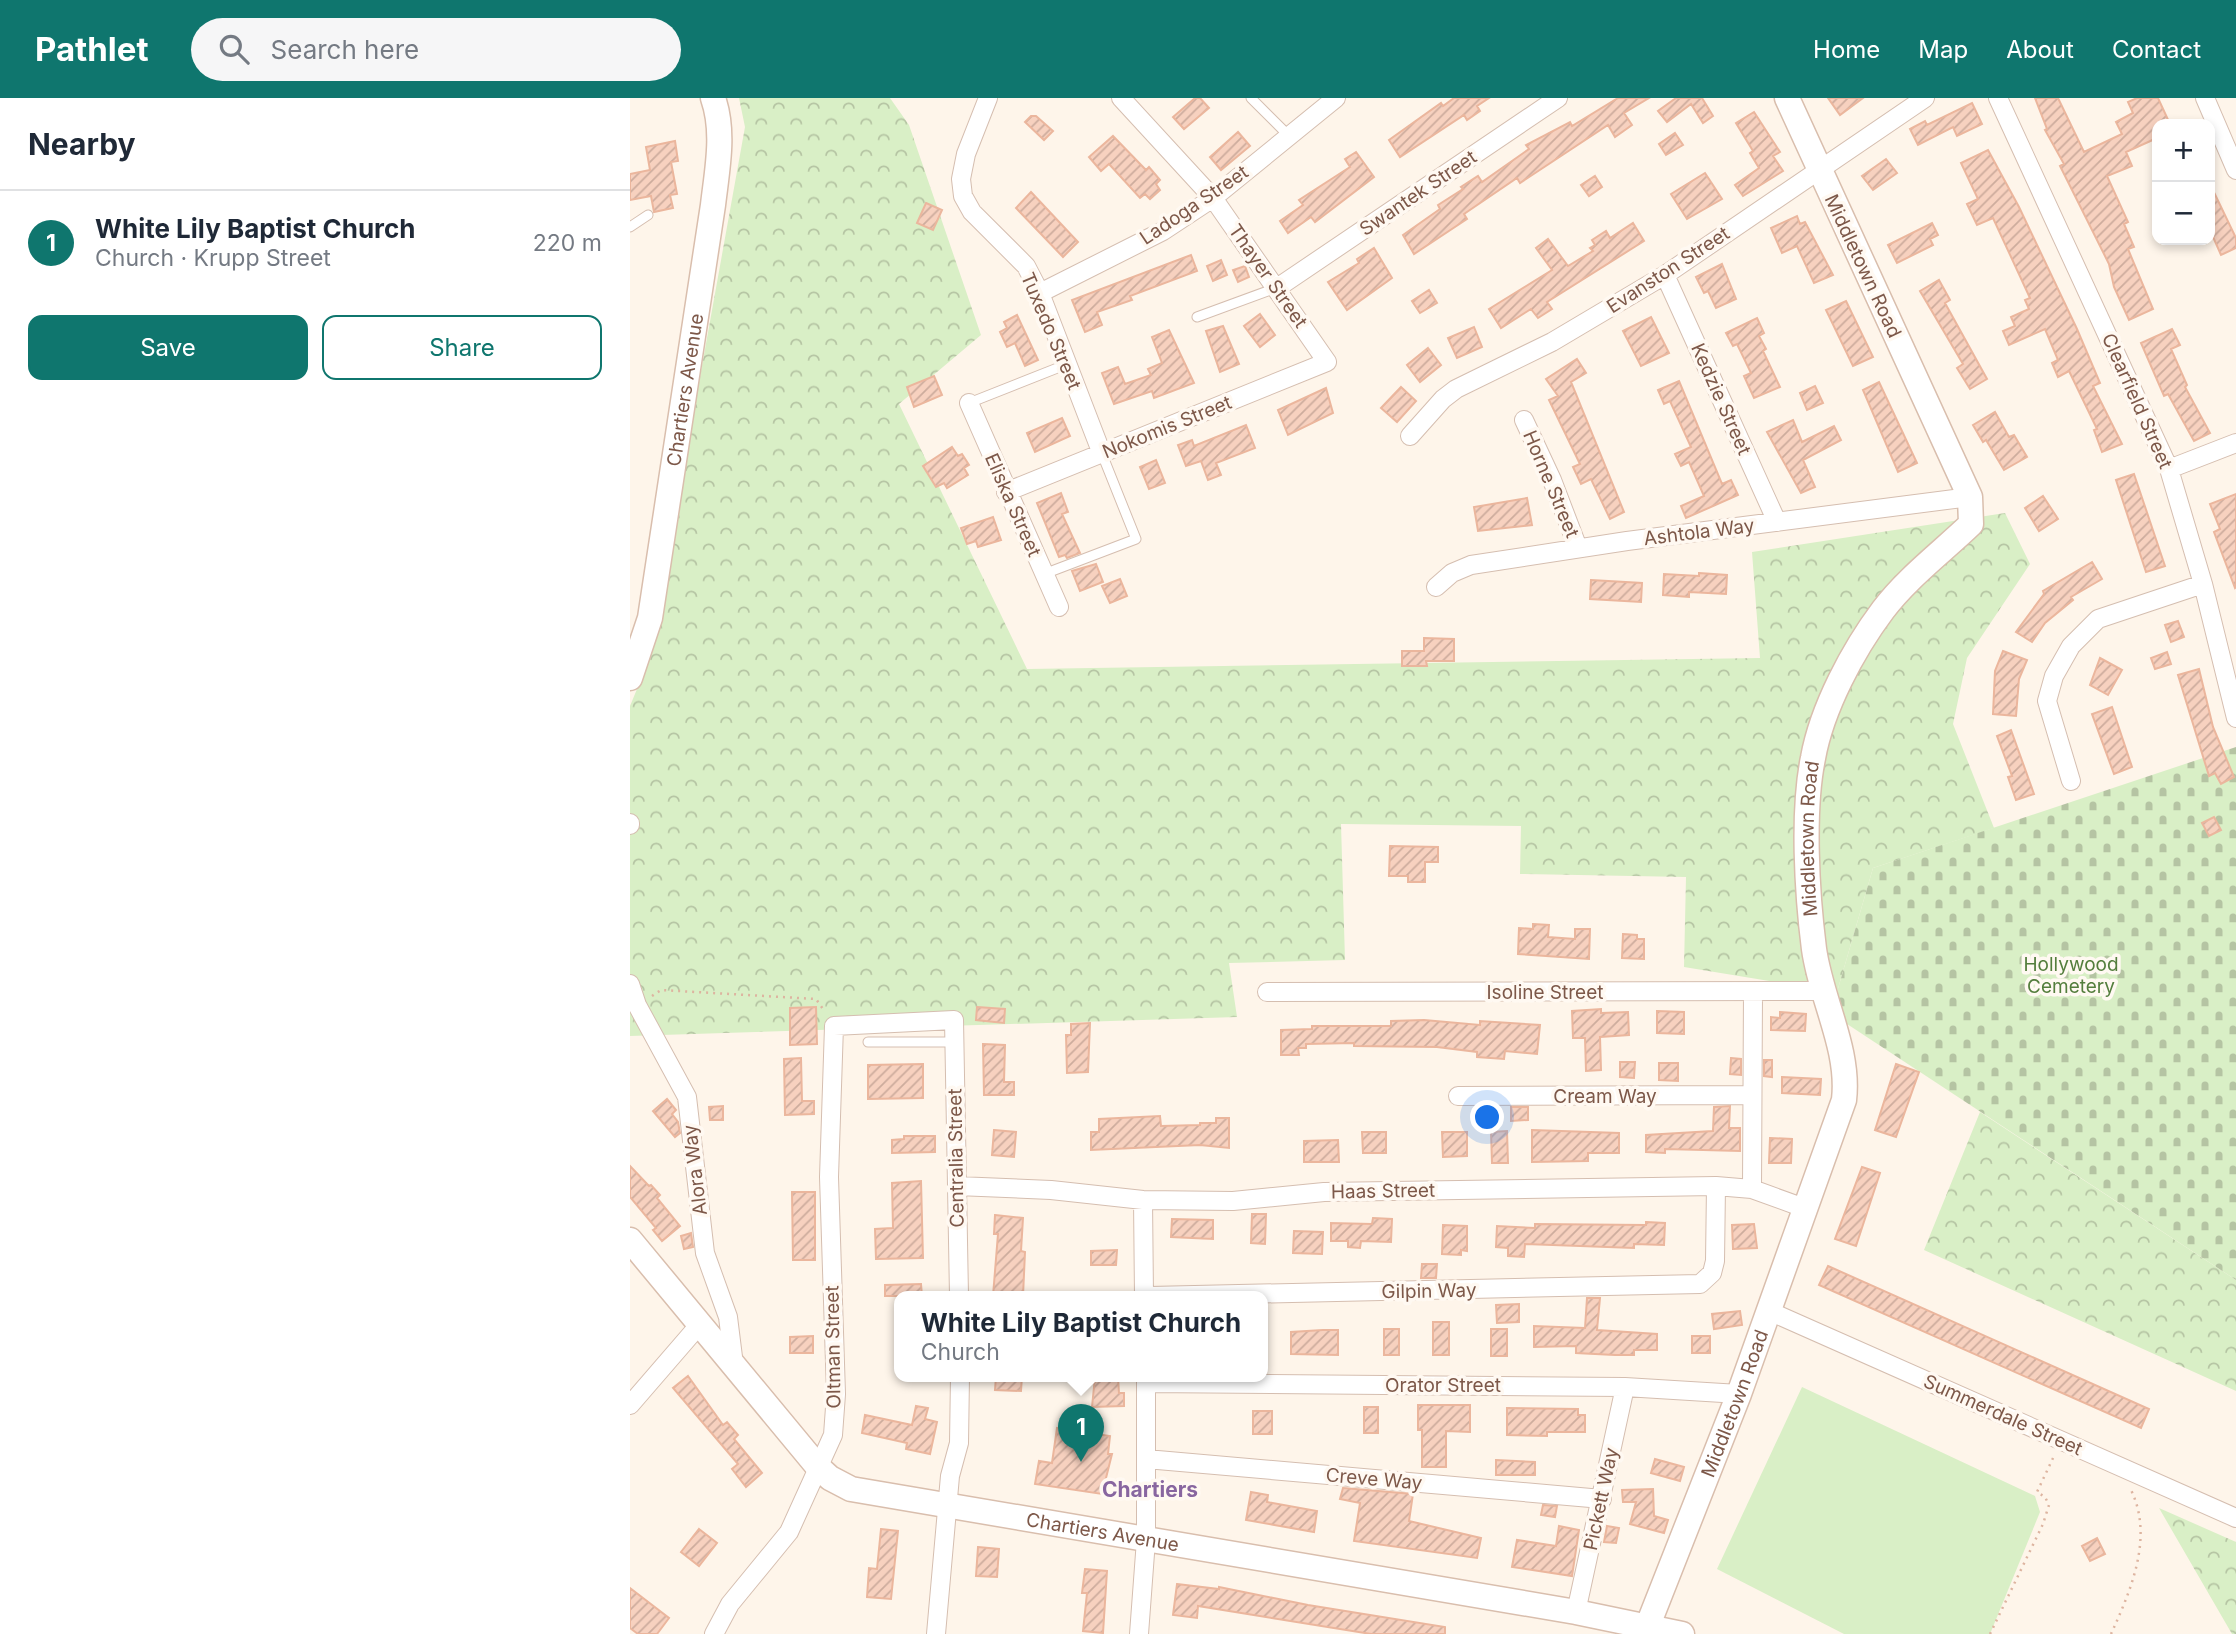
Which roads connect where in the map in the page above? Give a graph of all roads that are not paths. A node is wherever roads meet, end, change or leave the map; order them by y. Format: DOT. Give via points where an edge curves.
graph roads {
  1 [pos="713,98"];
  2 [pos="988,98"];
  3 [pos="1121,98"];
  4 [pos="1251,98"];
  5 [pos="1336,98"];
  6 [pos="1558,98"];
  7 [pos="1787,98"];
  8 [pos="1925,98"];
  9 [pos="1998,98"];
  10 [pos="2205,98"];
  11 [pos="1289,136"];
  12 [pos="1819,170"];
  13 [pos="2236,170"];
  14 [pos="1213,198"];
  15 [pos="648,215"];
  16 [pos="630,227"];
  17 [pos="1665,275"];
  18 [pos="1277,288"];
  19 [pos="1040,293"];
  20 [pos="1197,317"];
  21 [pos="1327,362"];
  22 [pos="1065,365"];
  23 [pos="970,403"];
  24 [pos="1524,420"];
  25 [pos="1410,436"];
  26 [pos="2236,443"];
  27 [pos="1102,453"];
  28 [pos="2169,469"];
  29 [pos="1006,492"];
  30 [pos="1970,497"];
  31 [pos="1777,522"];
  32 [pos="1578,548"];
  33 [pos="1044,574"];
  34 [pos="2203,584"];
  35 [pos="1436,587"];
  36 [pos="1059,607"];
  37 [pos="630,678"];
  38 [pos="2236,718"];
  39 [pos="2071,781"];
  40 [pos="630,984"];
  41 [pos="1823,991"];
  42 [pos="1267,992"];
  43 [pos="1753,993"];
  44 [pos="834,1026"];
  45 [pos="868,1042"];
  46 [pos="954,1042"];
  47 [pos="1751,1095"];
  48 [pos="1458,1096"];
  49 [pos="957,1186"];
  50 [pos="1716,1186"];
  51 [pos="1752,1189"];
  52 [pos="1143,1200"];
  53 [pos="1807,1209"];
  54 [pos="630,1240"];
  55 [pos="959,1291"];
  56 [pos="1144,1291"];
  57 [pos="1268,1294"];
  58 [pos="1769,1311"];
  59 [pos="700,1324"];
  60 [pos="734,1365"];
  61 [pos="960,1382"];
  62 [pos="1146,1382"];
  63 [pos="1268,1382"];
  64 [pos="1625,1387"];
  65 [pos="1739,1394"];
  66 [pos="630,1405"];
  67 [pos="1146,1459"];
  68 [pos="818,1467"];
  69 [pos="1602,1499"];
  70 [pos="950,1507"];
  71 [pos="2236,1518"];
  72 [pos="1146,1539"];
  73 [pos="1576,1612"];
  74 [pos="1647,1629"];
  75 [pos="714,1634"];
  76 [pos="936,1634"];
  77 [pos="1139,1634"];
  78 [pos="1682,1634"];
  1 -- 37 [label="street, Chartiers Avenue" via="719,116 713,205 650,618"];
  2 -- 19 [label="street, Tuxedo Street" via="966,154 962,196 1026,266"];
  3 -- 14 [label="street, Thayer Street"];
  4 -- 11 [label="lane"];
  5 -- 11 [label="street, Ladoga Street"];
  6 -- 18 [label="street, Swantek Street"];
  7 -- 12 [label="street, Middletown Road"];
  8 -- 12 [label="street, Evanston Street"];
  9 -- 28 [label="street, Clearfield Street"];
  10 -- 13 [label="street"];
  11 -- 14 [label="street, Ladoga Street"];
  12 -- 17 [label="street, Evanston Street"];
  12 -- 30 [label="street, Middletown Road"];
  14 -- 18 [label="street, Thayer Street"];
  14 -- 19 [label="street, Ladoga Street" via="1163,231"];
  15 -- 16 [label="lane"];
  17 -- 25 [label="street, Evanston Street" via="1552,342 1456,389"];
  17 -- 31 [label="street, Kedzie Street"];
  18 -- 20 [label="lane"];
  18 -- 21 [label="street, Thayer Street"];
  19 -- 22 [label="street, Tuxedo Street"];
  21 -- 27 [label="street, Nokomis Street"];
  22 -- 23 [label="lane"];
  22 -- 27 [label="street, Tuxedo Street"];
  23 -- 29 [label="street, Eliska Street"];
  24 -- 32 [label="street, Horne Street"];
  26 -- 28 [label="street"];
  27 -- 29 [label="street, Nokomis Street"];
  27 -- 33 [label="lane, Tuxedo Street" via="1136,538"];
  28 -- 34 [label="street, Clearfield Street"];
  29 -- 33 [label="street, Eliska Street"];
  30 -- 31 [label="street, Ashtola Way"];
  30 -- 41 [label="street, Middletown Road" via="1971,524 1885,607 1845,666 1813,756 1810,906"];
  31 -- 32 [label="street, Ashtola Way"];
  32 -- 35 [label="street, Ashtola Way" via="1471,565"];
  33 -- 36 [label="street, Eliska Street"];
  34 -- 38 [label="street, Clearfield Street"];
  34 -- 39 [label="street" via="2098,619 2071,646 2054,676 2047,701"];
  40 -- 60 [label="street, Alora Way" via="687,1097 705,1253 728,1317"];
  41 -- 43 [label="street, Isoline Street"];
  41 -- 53 [label="street, Middletown Road" via="1846,1085 1840,1117"];
  42 -- 43 [label="street, Isoline Street"];
  43 -- 47 [label="street"];
  44 -- 46 [label="street, Centralia Street" via="954,1020"];
  44 -- 68 [label="street, Oltman Street" via="829,1177 836,1394 833,1435"];
  45 -- 46 [label="lane"];
  46 -- 49 [label="street, Centralia Street"];
  47 -- 48 [label="street, Cream Way"];
  47 -- 51 [label="street"];
  49 -- 52 [label="street, Haas Street"];
  49 -- 55 [label="street, Centralia Street"];
  50 -- 51 [label="street, Haas Street"];
  50 -- 52 [label="street, Haas Street" via="1324,1192 1233,1202"];
  50 -- 57 [label="street, Gilpin Way" via="1715,1261 1707,1280 1686,1287"];
  51 -- 53 [label="street, Haas Street"];
  52 -- 56 [label="street"];
  53 -- 58 [label="street, Middletown Road"];
  54 -- 59 [label="street, Chartiers Avenue"];
  58 -- 65 [label="street, Middletown Road"];
  58 -- 71 [label="street, Summerdale Street"];
  59 -- 60 [label="street, Chartiers Avenue"];
  59 -- 66 [label="street"];
  60 -- 68 [label="street, Chartiers Avenue"];
  61 -- 70 [label="street" via="959,1443 950,1476"];
  62 -- 67 [label="street"];
  63 -- 64 [label="street, Orator Street"];
  64 -- 65 [label="street, Orator Street"];
  64 -- 69 [label="street, Pickett Way"];
  65 -- 74 [label="street, Middletown Road"];
  67 -- 69 [label="street, Creve Way"];
  67 -- 72 [label="street"];
  68 -- 70 [label="street, Chartiers Avenue" via="850,1489"];
  68 -- 75 [label="street, Oltman Street" via="789,1532 730,1604"];
  69 -- 73 [label="street, Pickett Way"];
  70 -- 72 [label="street, Chartiers Avenue"];
  70 -- 76 [label="street"];
  72 -- 73 [label="street, Chartiers Avenue"];
  72 -- 77 [label="street"];
  73 -- 74 [label="street, Chartiers Avenue"];
  74 -- 78 [label="street, Chartiers Avenue"];
}
